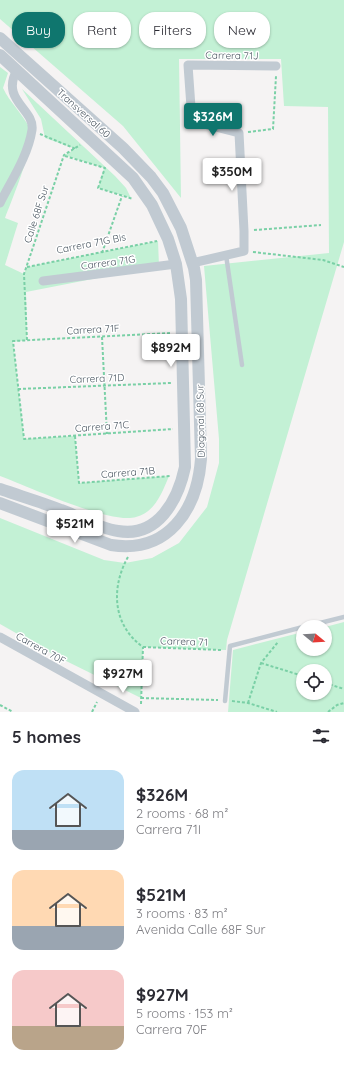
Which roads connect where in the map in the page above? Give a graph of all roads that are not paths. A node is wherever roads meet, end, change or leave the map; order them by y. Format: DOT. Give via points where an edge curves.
graph roads {
  1 [pos="0,38"];
  2 [pos="0,54"];
  3 [pos="276,66"];
  4 [pos="17,70"];
  5 [pos="163,193"];
  6 [pos="0,203"];
  7 [pos="152,205"];
  8 [pos="226,255"];
  9 [pos="192,263"];
  10 [pos="176,264"];
  11 [pos="43,281"];
  12 [pos="242,365"];
  13 [pos="0,489"];
  14 [pos="0,503"];
  15 [pos="344,617"];
  16 [pos="332,620"];
  17 [pos="296,628"];
  18 [pos="0,637"];
  19 [pos="225,701"];
  20 [pos="138,708"];
  1 -- 5 [label="street, Transversal 60" via="140,164"];
  2 -- 4 [label="street, Transversal 60"];
  3 -- 8 [label="street, Carrera 71J" via="188,65 192,121 239,132 244,250"];
  4 -- 6 [label="street" via="11,80 11,88 32,129 26,151"];
  4 -- 7 [label="street, Transversal 60" via="121,166 140,186"];
  5 -- 9 [label="street, Diagonal 68 Sur" via="180,228"];
  7 -- 10 [label="street, Diagonal 68 Sur" via="168,239"];
  8 -- 9 [label="street"];
  8 -- 12 [label="lane"];
  9 -- 14 [label="street, Diagonal 68 Sur" via="197,293 200,476 187,511 176,525 164,536 152,542 134,546 111,545"];
  10 -- 11 [label="street, Carrera 71G"];
  10 -- 13 [label="street, Diagonal 68 Sur" via="182,317 185,467 182,482 166,513 145,529 128,532 108,529"];
  15 -- 16 [label="lane"];
  17 -- 19 [label="lane" via="230,646"];
  18 -- 20 [label="street, Carrera 70F"];
}
